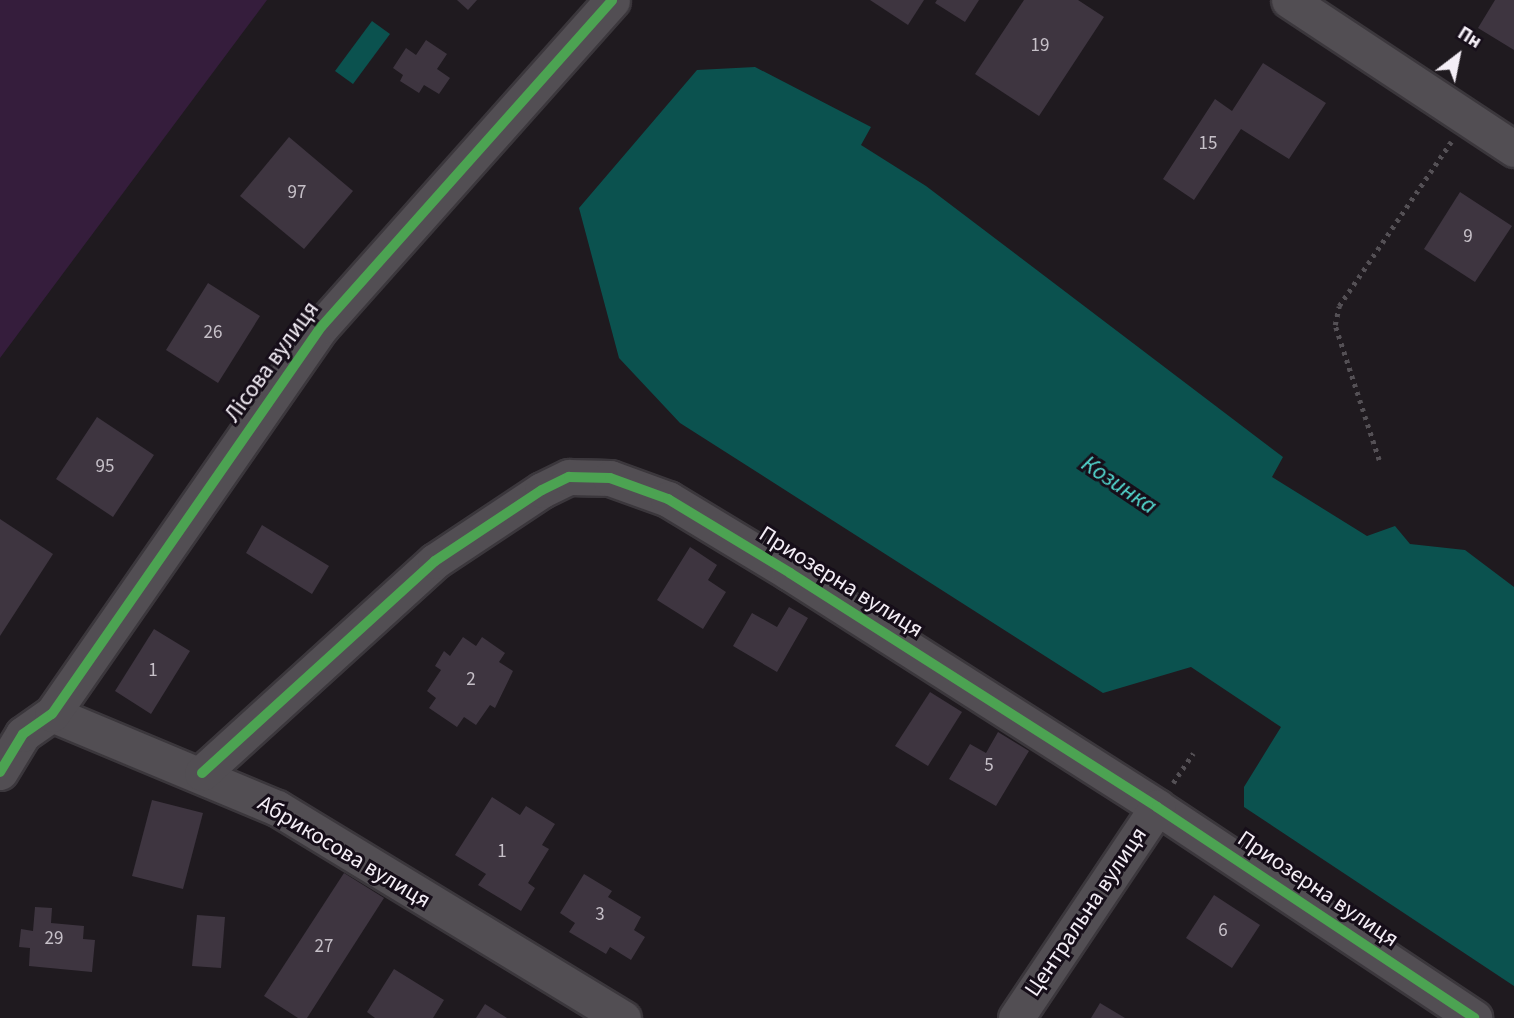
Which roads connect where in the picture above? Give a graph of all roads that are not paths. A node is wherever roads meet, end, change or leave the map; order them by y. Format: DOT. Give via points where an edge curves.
graph roads {
  1 [pos="612,0"];
  2 [pos="1289,0"];
  3 [pos="1514,149"];
  4 [pos="52,714"];
  5 [pos="0,772"];
  6 [pos="202,773"];
  7 [pos="1157,807"];
  8 [pos="623,1018"];
  9 [pos="1016,1018"];
  10 [pos="1474,1018"];
  1 -- 4 [label="street, Лісова вулиця" via="322,326"];
  2 -- 3 [label="street"];
  4 -- 5 [label="street, Лісова вулиця" via="23,734"];
  4 -- 6 [label="street, Абрикосова вулиця"];
  6 -- 7 [label="street, Приозерна вулиця" via="435,561 542,490 588,475 668,499"];
  6 -- 8 [label="street, Абрикосова вулиця" via="277,808"];
  7 -- 9 [label="street, Центральна вулиця"];
  7 -- 10 [label="street, Приозерна вулиця"];
}
